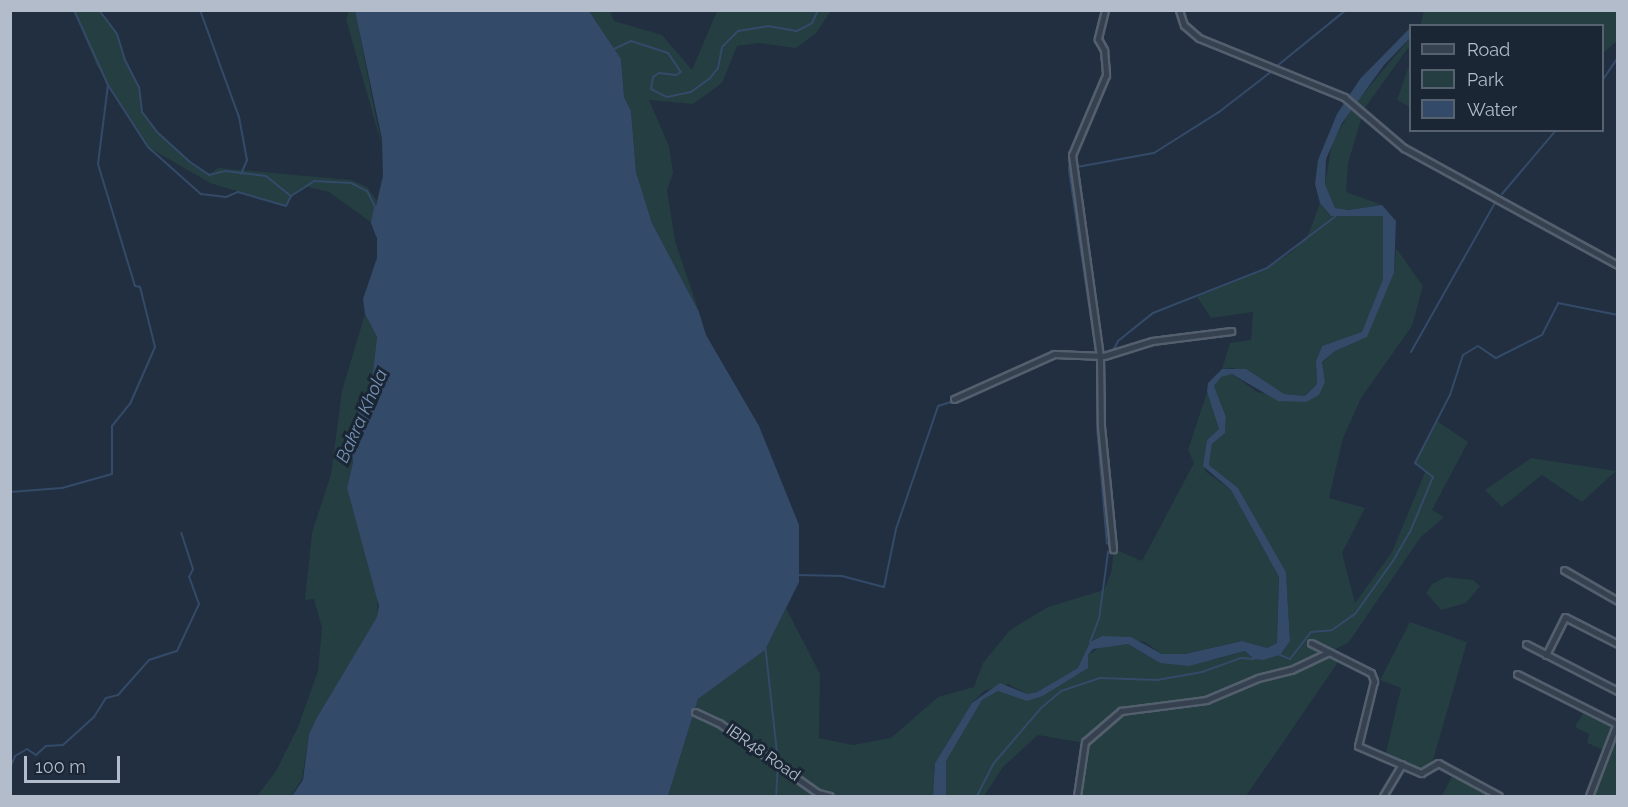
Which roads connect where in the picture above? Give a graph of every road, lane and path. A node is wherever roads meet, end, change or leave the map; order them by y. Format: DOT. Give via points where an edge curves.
graph roads {
  1 [pos="1105,10"];
  2 [pos="1179,10"];
  3 [pos="1617,266"];
  4 [pos="1231,331"];
  5 [pos="1100,356"];
  6 [pos="954,399"];
  7 [pos="1113,549"];
  8 [pos="1564,570"];
  9 [pos="1617,601"];
  10 [pos="1311,643"];
  11 [pos="1526,644"];
  12 [pos="1617,644"];
  13 [pos="1329,652"];
  14 [pos="1546,655"];
  15 [pos="1517,674"];
  16 [pos="1617,691"];
  17 [pos="695,712"];
  18 [pos="1617,723"];
  19 [pos="1610,740"];
  20 [pos="1617,744"];
  21 [pos="1402,764"];
  22 [pos="830,796"];
  23 [pos="1077,796"];
  24 [pos="1383,796"];
  25 [pos="1499,796"];
  26 [pos="1589,796"];
  1 -- 5 [label="street" via="1098,39 1104,50 1106,75 1072,155"];
  2 -- 3 [label="street" via="1184,25 1199,38 1344,97 1404,148"];
  4 -- 5 [label="street" via="1152,341"];
  5 -- 6 [label="street" via="1049,356"];
  5 -- 7 [label="street" via="1101,426"];
  8 -- 9 [label="street"];
  10 -- 13 [label="street"];
  11 -- 14 [label="street"];
  12 -- 14 [label="street" via="1565,617"];
  13 -- 21 [label="street" via="1371,674 1374,681 1358,746"];
  13 -- 23 [label="street" via="1206,700 1121,711 1085,742"];
  14 -- 16 [label="street"];
  15 -- 18 [label="street"];
  17 -- 22 [label="street, IBR48 Road" via="719,723 818,793"];
  18 -- 19 [label="street"];
  19 -- 20 [label="street"];
  19 -- 26 [label="street"];
  21 -- 24 [label="street"];
  21 -- 25 [label="street" via="1421,773 1438,763"];
}
